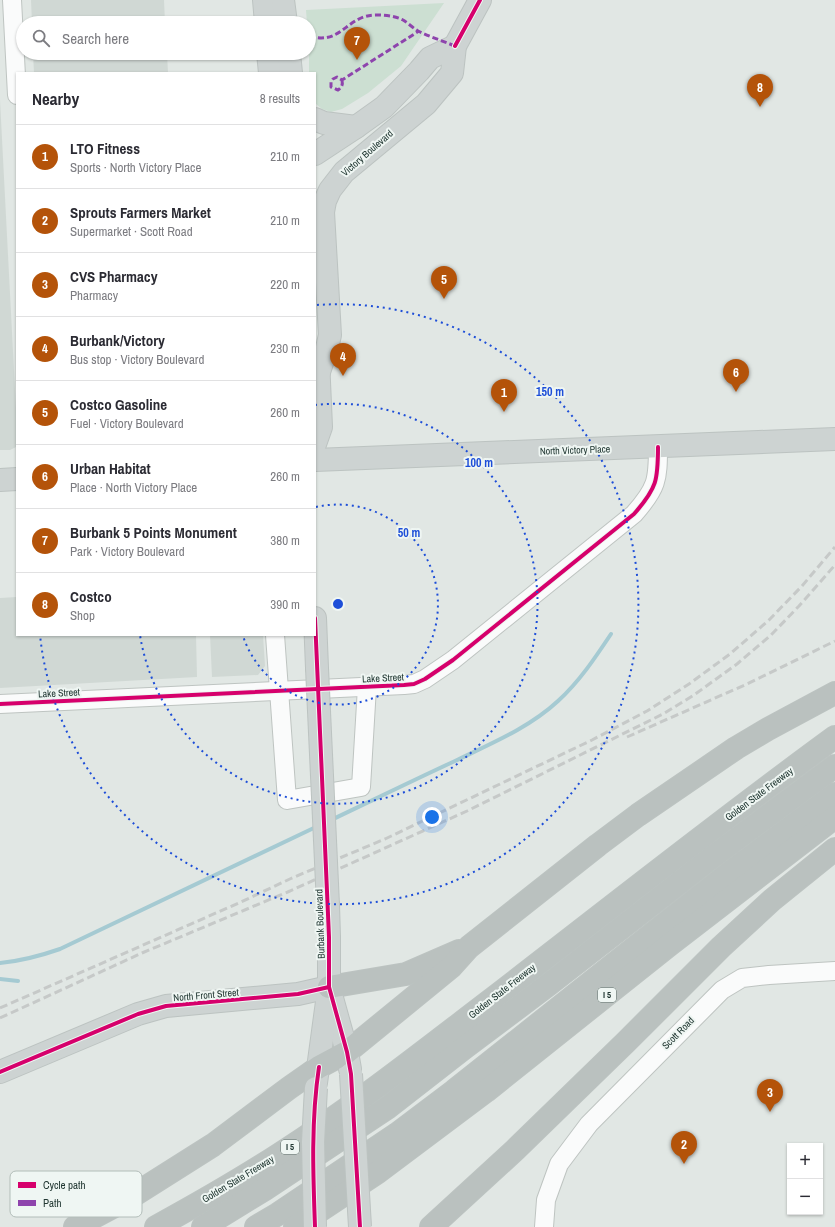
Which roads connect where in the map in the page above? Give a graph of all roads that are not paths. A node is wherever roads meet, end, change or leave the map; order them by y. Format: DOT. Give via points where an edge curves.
graph roads {
  1 [pos="12,0"];
  2 [pos="264,0"];
  3 [pos="284,0"];
  4 [pos="480,0"];
  5 [pos="265,16"];
  6 [pos="285,16"];
  7 [pos="456,46"];
  8 [pos="269,60"];
  9 [pos="290,60"];
  10 [pos="270,72"];
  11 [pos="291,72"];
  12 [pos="16,76"];
  13 [pos="316,119"];
  14 [pos="356,127"];
  15 [pos="316,153"];
  16 [pos="316,326"];
  17 [pos="318,375"];
  18 [pos="835,439"];
  19 [pos="316,441"];
  20 [pos="658,447"];
  21 [pos="316,460"];
  22 [pos="16,479"];
  23 [pos="0,480"];
  24 [pos="275,636"];
  25 [pos="316,636"];
  26 [pos="367,687"];
  27 [pos="279,690"];
  28 [pos="835,693"];
  29 [pos="0,704"];
  30 [pos="835,737"];
  31 [pos="835,766"];
  32 [pos="835,794"];
  33 [pos="835,817"];
  34 [pos="835,849"];
  35 [pos="469,947"];
  36 [pos="835,971"];
  37 [pos="329,987"];
  38 [pos="347,1052"];
  39 [pos="319,1067"];
  40 [pos="0,1072"];
  41 [pos="142,1190"];
  42 [pos="94,1217"];
  43 [pos="75,1227"];
  44 [pos="156,1227"];
  45 [pos="203,1227"];
  46 [pos="256,1227"];
  47 [pos="295,1227"];
  48 [pos="315,1227"];
  49 [pos="360,1227"];
  50 [pos="431,1227"];
  51 [pos="544,1227"];
  1 -- 12 [label="street"];
  2 -- 5 [label="main road"];
  3 -- 6 [label="main road"];
  4 -- 7 [label="main road, Victory Boulevard"];
  7 -- 14 [label="main road" via="430,58 384,107"];
  7 -- 17 [label="main road, Victory Boulevard" via="452,73 426,104 344,172 325,201 323,223 330,335"];
  8 -- 10 [label="main road"];
  9 -- 11 [label="main road"];
  13 -- 14 [label="main road" via="324,123"];
  14 -- 15 [label="main road"];
  16 -- 17 [label="main road"];
  17 -- 19 [label="main road" via="321,428"];
  18 -- 20 [label="main road, North Victory Place"];
  20 -- 21 [label="main road, North Victory Place"];
  20 -- 26 [label="street, Lake Street" via="658,473 655,484 634,514 439,671 414,684"];
  22 -- 23 [label="main road"];
  24 -- 27 [label="street"];
  25 -- 37 [label="main road, Burbank Boulevard, bridge"];
  26 -- 27 [label="street, Lake Street"];
  26 -- 27 [label="street" via="361,787 286,800"];
  27 -- 29 [label="street, Lake Street"];
  28 -- 35 [label="highway" via="736,748 638,815"];
  30 -- 44 [label="highway, Golden State Freeway / I 5" via="380,1085 280,1154"];
  31 -- 45 [label="highway" via="711,858 388,1108"];
  32 -- 46 [label="highway" via="729,873 397,1134"];
  33 -- 47 [label="highway, I 5" via="486,1091 378,1172"];
  34 -- 50 [label="highway" via="772,900 721,947 526,1139"];
  35 -- 37 [label="highway" via="406,974"];
  35 -- 38 [label="highway" via="451,967"];
  36 -- 51 [label="street, Scott Road" via="742,978 722,990 589,1124 559,1164 546,1200"];
  37 -- 38 [label="main road, Burbank Boulevard"];
  37 -- 39 [label="main road, Burbank Boulevard"];
  37 -- 40 [label="main road, North Front Street" via="298,994 166,1006 138,1014"];
  38 -- 39 [label="highway"];
  38 -- 49 [label="main road, Burbank Boulevard, bridge"];
  39 -- 41 [label="highway" via="213,1145"];
  39 -- 48 [label="main road, Burbank Boulevard, bridge" via="313,1142"];
  42 -- 43 [label="highway"];
}
